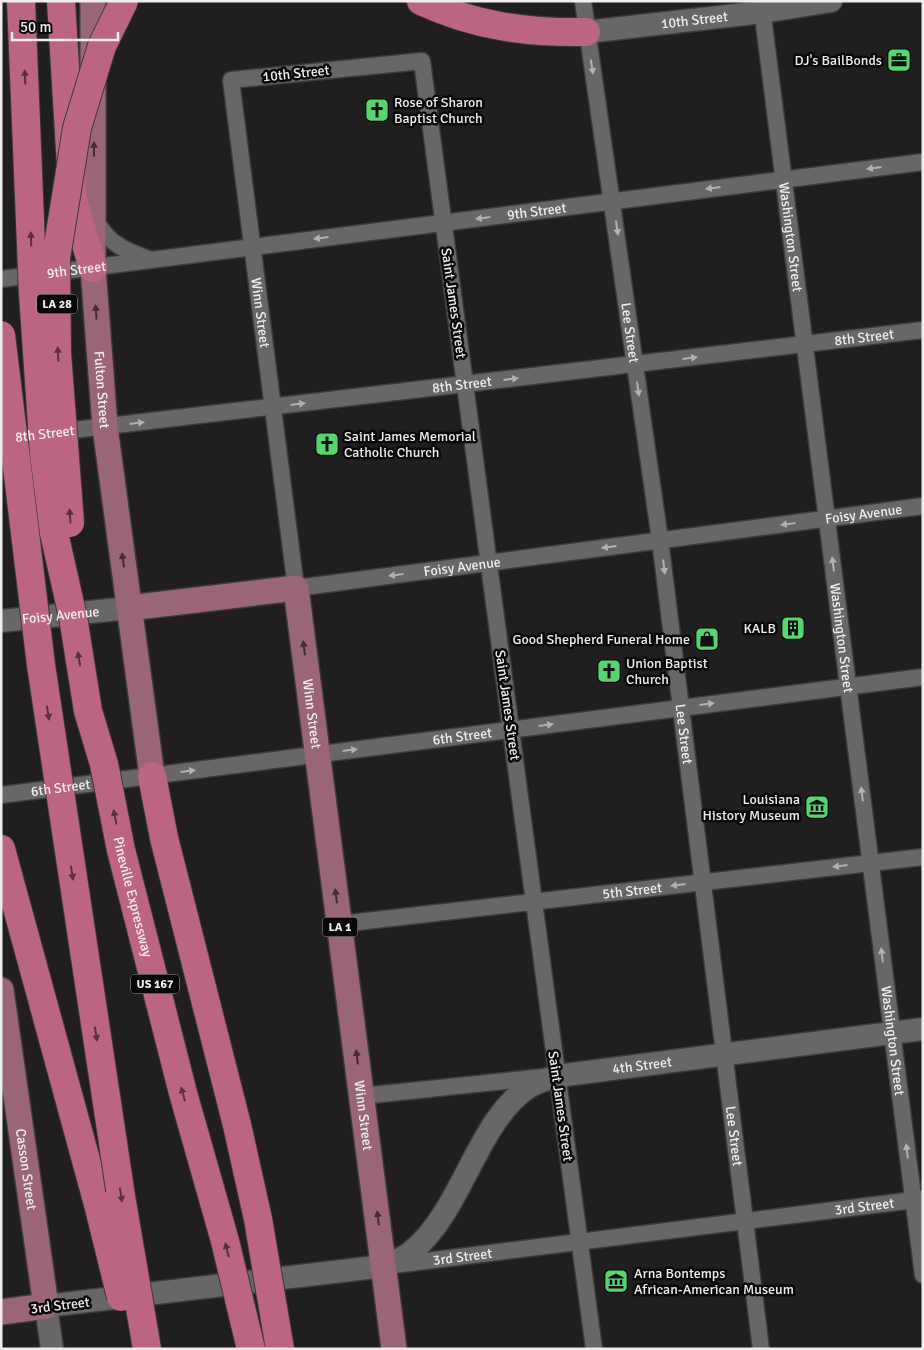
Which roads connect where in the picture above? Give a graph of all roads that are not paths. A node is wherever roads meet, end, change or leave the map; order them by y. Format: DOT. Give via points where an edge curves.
graph roads {
  1 [pos="21,1"];
  2 [pos="61,1"];
  3 [pos="93,1"];
  4 [pos="124,1"];
  5 [pos="421,1"];
  6 [pos="583,1"];
  7 [pos="832,1"];
  8 [pos="762,7"];
  9 [pos="586,32"];
  10 [pos="422,61"];
  11 [pos="231,80"];
  12 [pos="923,162"];
  13 [pos="784,179"];
  14 [pos="613,201"];
  15 [pos="94,218"];
  16 [pos="443,223"];
  17 [pos="253,247"];
  18 [pos="151,260"];
  19 [pos="93,268"];
  20 [pos="1,280"];
  21 [pos="923,330"];
  22 [pos="1,335"];
  23 [pos="805,344"];
  24 [pos="635,364"];
  25 [pos="465,384"];
  26 [pos="273,407"];
  27 [pos="105,427"];
  28 [pos="1,439"];
  29 [pos="1,473"];
  30 [pos="923,506"];
  31 [pos="827,518"];
  32 [pos="660,540"];
  33 [pos="489,563"];
  34 [pos="296,588"];
  35 [pos="129,608"];
  36 [pos="73,617"];
  37 [pos="1,622"];
  38 [pos="41,665"];
  39 [pos="923,677"];
  40 [pos="848,686"];
  41 [pos="682,708"];
  42 [pos="511,730"];
  43 [pos="318,754"];
  44 [pos="152,776"];
  45 [pos="1,795"];
  46 [pos="1,848"];
  47 [pos="923,857"];
  48 [pos="870,863"];
  49 [pos="703,882"];
  50 [pos="534,901"];
  51 [pos="340,924"];
  52 [pos="1,990"];
  53 [pos="923,1029"];
  54 [pos="892,1033"];
  55 [pos="723,1055"];
  56 [pos="557,1076"];
  57 [pos="362,1096"];
  58 [pos="918,1199"];
  59 [pos="744,1221"];
  60 [pos="580,1242"];
  61 [pos="384,1266"];
  62 [pos="923,1275"];
  63 [pos="46,1306"];
  64 [pos="1,1312"];
  65 [pos="52,1349"];
  66 [pos="134,1349"];
  67 [pos="146,1349"];
  68 [pos="251,1349"];
  69 [pos="280,1349"];
  70 [pos="394,1349"];
  71 [pos="594,1349"];
  72 [pos="761,1349"];
  36 -- 1 [label="highway, US 167, one-way, bridge" via="54,533 44,454 33,294"];
  2 -- 19 [label="highway" via="73,200"];
  15 -- 3 [label="main road, Fulton Street, one-way"];
  36 -- 4 [label="highway, LA 28, one-way, bridge" via="74,574 57,353 56,258 77,128 102,46"];
  5 -- 9 [label="highway" via="466,19 500,27 540,32"];
  6 -- 9 [label="street, Lee Street"];
  7 -- 8 [label="main road, 10th Street"];
  8 -- 9 [label="main road, 10th Street"];
  8 -- 13 [label="street, Washington Street"];
  9 -- 14 [label="street, Lee Street, one-way"];
  10 -- 11 [label="street, 10th Street"];
  10 -- 16 [label="street, Saint James Street"];
  11 -- 17 [label="street, Winn Street"];
  12 -- 13 [label="street, 9th Street, one-way"];
  13 -- 14 [label="street, 9th Street, one-way"];
  13 -- 23 [label="street, Washington Street"];
  14 -- 16 [label="street, 9th Street, one-way"];
  14 -- 24 [label="street, Lee Street, one-way"];
  15 -- 18 [label="street, 9th Street" via="104,236"];
  15 -- 19 [label="main road, Fulton Street"];
  16 -- 17 [label="street, 9th Street, one-way"];
  16 -- 25 [label="street, Saint James Street"];
  17 -- 18 [label="street, 9th Street"];
  17 -- 26 [label="street, Winn Street"];
  18 -- 19 [label="street, 9th Street"];
  19 -- 20 [label="street, 9th Street"];
  27 -- 19 [label="main road, Fulton Street, one-way"];
  21 -- 23 [label="street, 8th Street"];
  22 -- 38 [label="highway, bridge"];
  24 -- 23 [label="street, 8th Street, one-way"];
  23 -- 31 [label="street, Washington Street"];
  25 -- 24 [label="street, 8th Street, one-way"];
  24 -- 32 [label="street, Lee Street, one-way"];
  26 -- 25 [label="street, 8th Street, one-way"];
  25 -- 33 [label="street, Saint James Street"];
  27 -- 26 [label="street, 8th Street, one-way"];
  26 -- 34 [label="street, Winn Street"];
  27 -- 28 [label="street, 8th Street"];
  35 -- 27 [label="main road, Fulton Street, one-way"];
  29 -- 38 [label="highway, bridge"];
  30 -- 31 [label="street, Foisy Avenue"];
  31 -- 32 [label="street, Foisy Avenue, one-way"];
  40 -- 31 [label="street, Washington Street, one-way"];
  32 -- 33 [label="street, Foisy Avenue, one-way"];
  32 -- 41 [label="street, Lee Street, one-way"];
  33 -- 34 [label="street, Foisy Avenue, one-way"];
  33 -- 42 [label="street, Saint James Street"];
  34 -- 35 [label="main road, Foisy Avenue"];
  43 -- 34 [label="main road, Winn Street / LA 1, one-way"];
  35 -- 37 [label="main road, Foisy Avenue"];
  35 -- 44 [label="main road, Fulton Street"];
  68 -- 36 [label="highway, Pineville Expressway / US 167, one-way, bridge" via="121,850 104,764 88,711"];
  38 -- 67 [label="highway, one-way, bridge"];
  39 -- 40 [label="street, 6th Street"];
  41 -- 40 [label="street, 6th Street, one-way"];
  48 -- 40 [label="street, Washington Street, one-way"];
  42 -- 41 [label="street, 6th Street, one-way"];
  41 -- 49 [label="street, Lee Street"];
  43 -- 42 [label="street, 6th Street, one-way"];
  42 -- 50 [label="street, Saint James Street"];
  44 -- 43 [label="street, 6th Street, one-way"];
  51 -- 43 [label="main road, Winn Street / LA 1, one-way"];
  44 -- 45 [label="street, 6th Street"];
  44 -- 69 [label="highway, bridge" via="164,838 237,1125"];
  46 -- 66 [label="highway, bridge"];
  47 -- 48 [label="street, 5th Street"];
  48 -- 49 [label="street, 5th Street, one-way"];
  54 -- 48 [label="street, Washington Street, one-way"];
  49 -- 50 [label="street, 5th Street, one-way"];
  49 -- 55 [label="street, Lee Street"];
  50 -- 51 [label="street, 5th Street"];
  50 -- 56 [label="street, Saint James Street"];
  57 -- 51 [label="main road, Winn Street / LA 1, one-way"];
  52 -- 63 [label="main road, Casson Street"];
  53 -- 54 [label="main road, 4th Street"];
  54 -- 55 [label="main road, 4th Street"];
  58 -- 54 [label="street, Washington Street, one-way"];
  55 -- 56 [label="main road, 4th Street"];
  55 -- 59 [label="street, Lee Street"];
  56 -- 57 [label="street, 4th Street"];
  56 -- 60 [label="street, Saint James Street"];
  56 -- 61 [label="main road" via="529,1087 514,1100 486,1139 428,1236 410,1253"];
  61 -- 57 [label="main road, Winn Street / LA 1, one-way"];
  58 -- 59 [label="street, 3rd Street"];
  58 -- 62 [label="street, Washington Street"];
  59 -- 60 [label="street, 3rd Street"];
  59 -- 72 [label="street, Lee Street"];
  60 -- 61 [label="street, 3rd Street"];
  60 -- 71 [label="street, Saint James Street"];
  61 -- 63 [label="main road, 3rd Street"];
  61 -- 70 [label="main road, Winn Street / LA 1"];
  63 -- 64 [label="main road, 3rd Street"];
  63 -- 65 [label="main road, Casson Street"];
}
